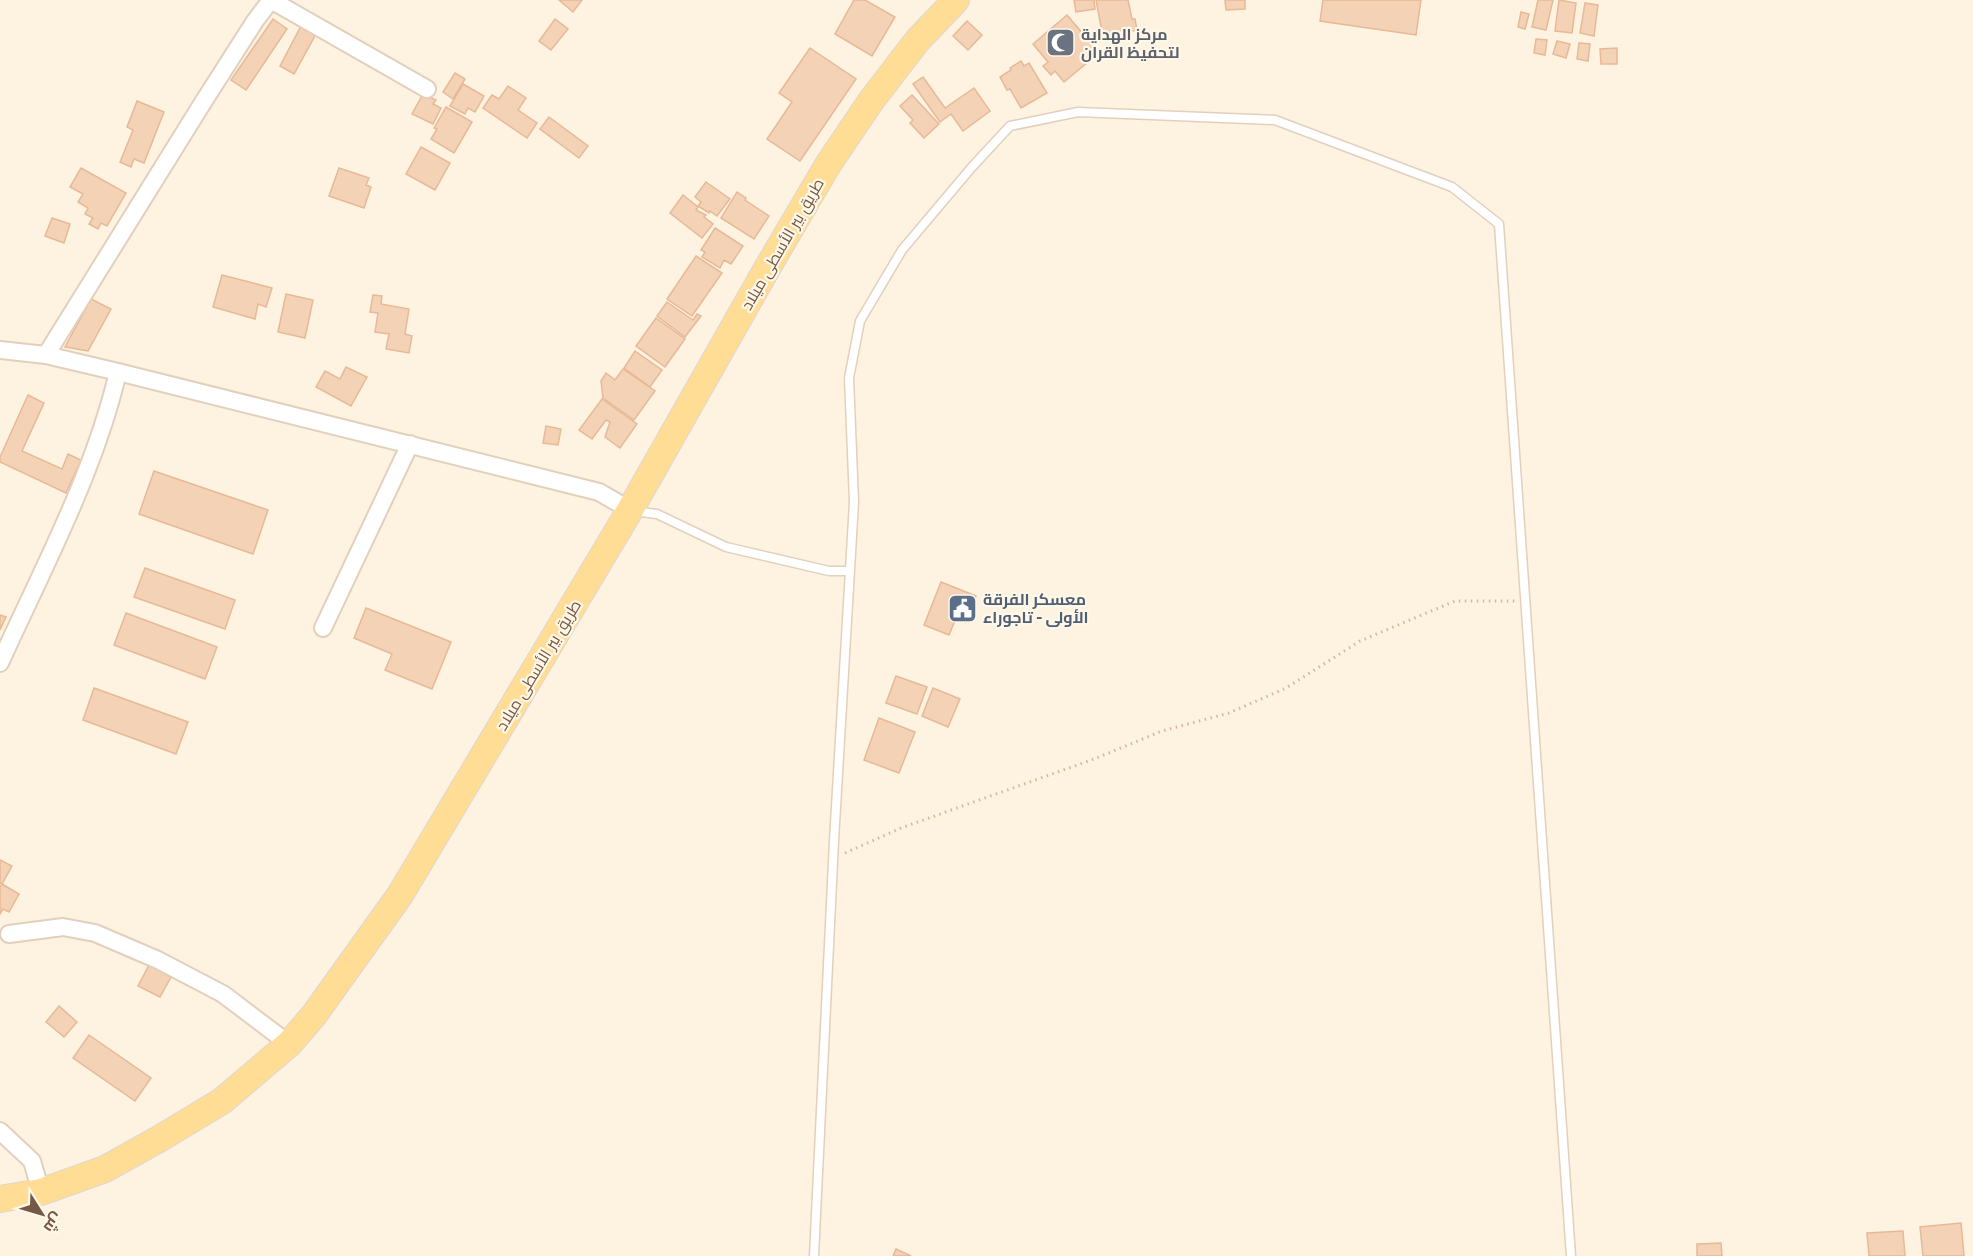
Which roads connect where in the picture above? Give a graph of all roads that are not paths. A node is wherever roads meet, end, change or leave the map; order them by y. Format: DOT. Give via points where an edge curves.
graph roads {
  1 [pos="271,0"];
  2 [pos="956,0"];
  3 [pos="427,88"];
  4 [pos="0,350"];
  5 [pos="46,355"];
  6 [pos="118,372"];
  7 [pos="410,444"];
  8 [pos="630,510"];
  9 [pos="849,571"];
  10 [pos="323,628"];
  11 [pos="0,663"];
  12 [pos="9,934"];
  13 [pos="289,1044"];
  14 [pos="0,1131"];
  15 [pos="42,1192"];
  16 [pos="0,1199"];
  17 [pos="814,1256"];
  18 [pos="1571,1256"];
  1 -- 3 [label="street"];
  1 -- 5 [label="street"];
  2 -- 8 [label="main road, طريق بير الأسطى ميلاد" via="917,41 829,163"];
  4 -- 5 [label="street"];
  5 -- 6 [label="street"];
  6 -- 7 [label="street"];
  6 -- 11 [label="street" via="98,442 74,502"];
  7 -- 8 [label="street" via="599,492"];
  7 -- 10 [label="street"];
  8 -- 9 [label="lane" via="657,514 726,547 829,571"];
  8 -- 13 [label="main road, طريق بير الأسطى ميلاد" via="400,895"];
  9 -- 17 [label="lane"];
  9 -- 18 [label="lane" via="854,502 849,378 860,321 902,250 1010,126 1078,112 1275,120 1452,187 1499,224"];
  12 -- 13 [label="street" via="63,927 95,933 223,994"];
  13 -- 15 [label="main road, طريق بير الأسطى ميلاد" via="222,1101 105,1169"];
  14 -- 15 [label="street" via="32,1161"];
  15 -- 16 [label="main road, طريق بير الأسطى ميلاد"];
}
